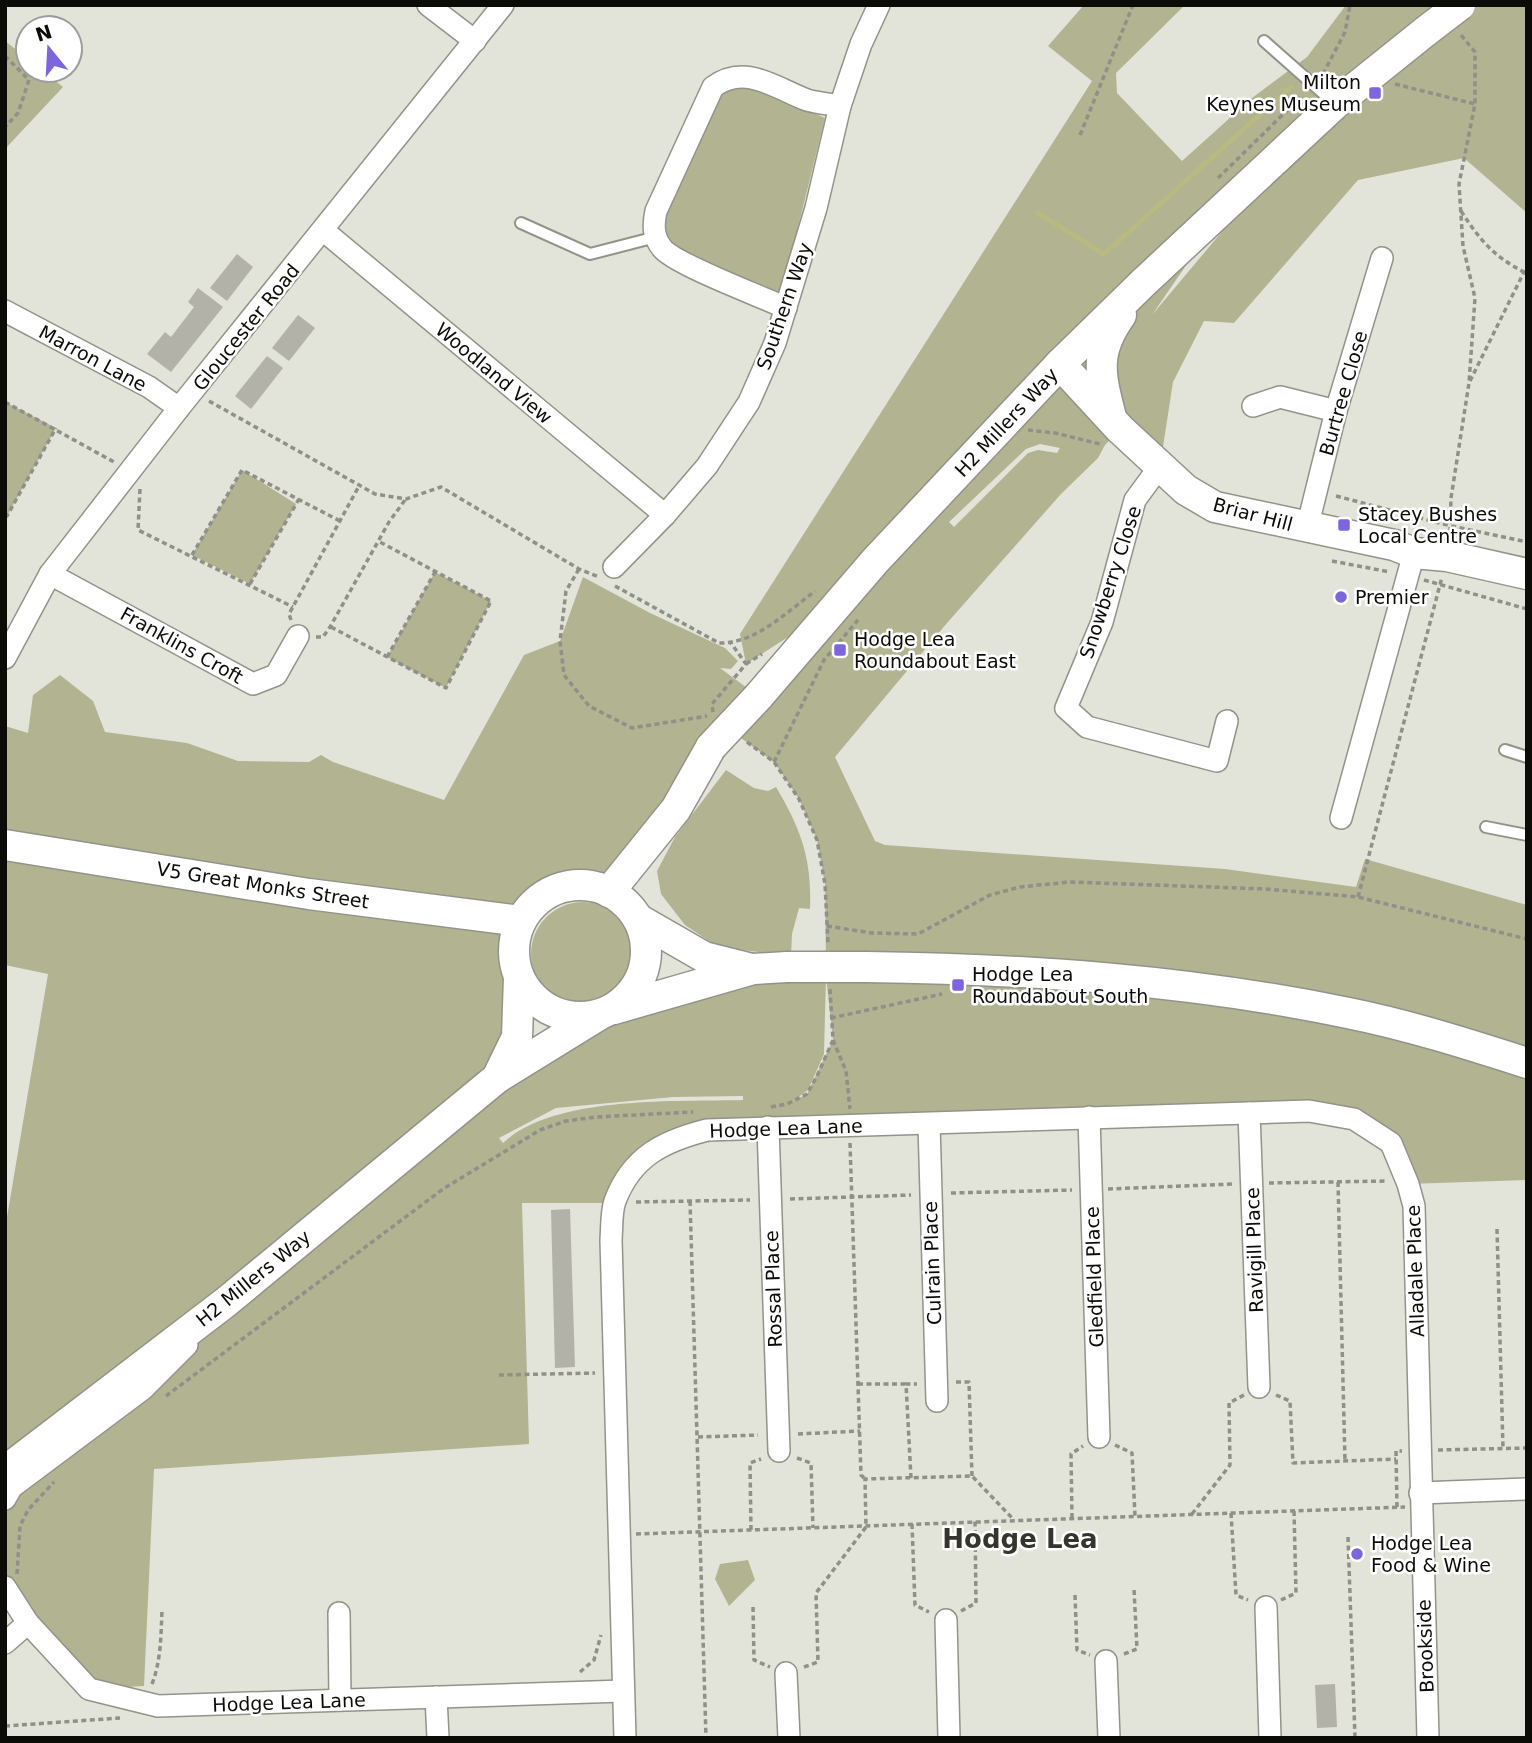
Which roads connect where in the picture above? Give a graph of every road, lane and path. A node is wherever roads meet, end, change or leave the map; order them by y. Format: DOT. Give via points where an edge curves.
graph roads {
  1 [pos="428,5"];
  2 [pos="503,5"];
  3 [pos="879,5"];
  4 [pos="1133,5"];
  5 [pos="1350,5"];
  6 [pos="1459,18"];
  7 [pos="474,41"];
  8 [pos="1264,41"];
  9 [pos="5,56"];
  10 [pos="1368,78"];
  11 [pos="1325,94"];
  12 [pos="1475,104"];
  13 [pos="840,106"];
  14 [pos="5,127"];
  15 [pos="1080,135"];
  16 [pos="1218,178"];
  17 [pos="1461,211"];
  18 [pos="521,223"];
  19 [pos="324,231"];
  20 [pos="656,237"];
  21 [pos="1382,258"];
  22 [pos="1525,272"];
  23 [pos="1143,283"];
  24 [pos="786,308"];
  25 [pos="5,311"];
  26 [pos="1060,364"];
  27 [pos="1469,383"];
  28 [pos="193,391"];
  29 [pos="5,402"];
  30 [pos="1252,405"];
  31 [pos="179,408"];
  32 [pos="1336,411"];
  33 [pos="1116,424"];
  34 [pos="56,429"];
  35 [pos="1024,430"];
  36 [pos="1160,466"];
  37 [pos="130,471"];
  38 [pos="359,486"];
  39 [pos="1317,491"];
  40 [pos="299,499"];
  41 [pos="406,499"];
  42 [pos="5,515"];
  43 [pos="665,515"];
  44 [pos="340,521"];
  45 [pos="1451,526"];
  46 [pos="1307,528"];
  47 [pos="378,541"];
  48 [pos="1527,542"];
  49 [pos="192,555"];
  50 [pos="1447,556"];
  51 [pos="1332,561"];
  52 [pos="1411,564"];
  53 [pos="579,569"];
  54 [pos="435,572"];
  55 [pos="50,573"];
  56 [pos="1527,574"];
  57 [pos="609,576"];
  58 [pos="250,584"];
  59 [pos="1440,585"];
  60 [pos="817,590"];
  61 [pos="293,607"];
  62 [pos="1527,609"];
  63 [pos="859,619"];
  64 [pos="330,626"];
  65 [pos="298,636"];
  66 [pos="731,643"];
  67 [pos="387,657"];
  68 [pos="5,658"];
  69 [pos="1227,721"];
  70 [pos="741,738"];
  71 [pos="1505,751"];
  72 [pos="1527,757"];
  73 [pos="774,762"];
  74 [pos="1341,818"];
  75 [pos="1486,827"];
  76 [pos="1527,835"];
  77 [pos="5,845"];
  78 [pos="609,892"];
  79 [pos="1358,897"];
  80 [pos="638,919"];
  81 [pos="521,921"];
  82 [pos="827,926"];
  83 [pos="1527,939"];
  84 [pos="828,952"];
  85 [pos="753,969"];
  86 [pos="519,977"];
  87 [pos="830,978"];
  88 [pos="948,992"];
  89 [pos="604,1012"];
  90 [pos="831,1018"];
  91 [pos="833,1040"];
  92 [pos="1527,1063"];
  93 [pos="497,1078"];
  94 [pos="1309,1111"];
  95 [pos="697,1112"];
  96 [pos="1249,1113"];
  97 [pos="767,1117"];
  98 [pos="1089,1117"];
  99 [pos="929,1124"];
  100 [pos="850,1125"];
  101 [pos="1407,1180"];
  102 [pos="1338,1182"];
  103 [pos="1252,1184"];
  104 [pos="1091,1189"];
  105 [pos="930,1194"];
  106 [pos="852,1196"];
  107 [pos="770,1199"];
  108 [pos="690,1201"];
  109 [pos="614,1203"];
  110 [pos="1497,1229"];
  111 [pos="226,1301"];
  112 [pos="615,1373"];
  113 [pos="499,1375"];
  114 [pos="858,1384"];
  115 [pos="906,1384"];
  116 [pos="1259,1387"];
  117 [pos="165,1397"];
  118 [pos="937,1402"];
  119 [pos="1099,1437"];
  120 [pos="1503,1448"];
  121 [pos="779,1451"];
  122 [pos="1396,1459"];
  123 [pos="1345,1461"];
  124 [pos="5,1471"];
  125 [pos="57,1478"];
  126 [pos="865,1479"];
  127 [pos="1527,1489"];
  128 [pos="5,1499"];
  129 [pos="1421,1500"];
  130 [pos="1294,1510"];
  131 [pos="1231,1513"];
  132 [pos="1192,1514"];
  133 [pos="1135,1516"];
  134 [pos="1072,1518"];
  135 [pos="1014,1520"];
  136 [pos="975,1521"];
  137 [pos="912,1523"];
  138 [pos="866,1527"];
  139 [pos="813,1528"];
  140 [pos="751,1530"];
  141 [pos="701,1532"];
  142 [pos="620,1535"];
  143 [pos="1348,1536"];
  144 [pos="6,1589"];
  145 [pos="1134,1589"];
  146 [pos="1075,1595"];
  147 [pos="753,1607"];
  148 [pos="1266,1607"];
  149 [pos="162,1610"];
  150 [pos="339,1613"];
  151 [pos="946,1620"];
  152 [pos="28,1623"];
  153 [pos="601,1635"];
  154 [pos="5,1643"];
  155 [pos="1106,1661"];
  156 [pos="786,1673"];
  157 [pos="577,1674"];
  158 [pos="623,1691"];
  159 [pos="436,1697"];
  160 [pos="340,1700"];
  161 [pos="141,1701"];
  162 [pos="122,1717"];
  163 [pos="5,1726"];
  164 [pos="438,1738"];
  165 [pos="625,1738"];
  166 [pos="706,1738"];
  167 [pos="789,1738"];
  168 [pos="949,1738"];
  169 [pos="1109,1738"];
  170 [pos="1270,1738"];
  171 [pos="1355,1738"];
  172 [pos="1427,1738"];
  1 -- 7 [label="street"];
  2 -- 7 [label="street, Gloucester Road"];
  3 -- 13 [label="street, Southern Way"];
  4 -- 15 [label="path"];
  5 -- 11 [label="path" via="1345,32 1323,74"];
  6 -- 10 [label="street, H2 Millers Way, bridge" via="1426,31"];
  6 -- 12 [label="path" via="1475,52"];
  7 -- 19 [label="street, Gloucester Road"];
  8 -- 11 [label="lane"];
  9 -- 14 [label="path" via="29,80 18,113"];
  10 -- 11 [label="street, H2 Millers Way"];
  10 -- 12 [label="path"];
  11 -- 16 [label="path"];
  11 -- 23 [label="street, H2 Millers Way"];
  12 -- 17 [label="path" via="1459,184"];
  13 -- 20 [label="street" via="810,101 752,77 723,79 713,87 656,212"];
  13 -- 24 [label="street, Southern Way"];
  17 -- 22 [label="path" via="1479,238 1503,261"];
  17 -- 27 [label="path" via="1463,246 1475,298"];
  18 -- 20 [label="lane" via="590,254"];
  19 -- 28 [label="street, Gloucester Road"];
  19 -- 43 [label="street, Woodland View"];
  20 -- 24 [label="street" via="671,257"];
  21 -- 32 [label="street, Burtree Close"];
  22 -- 27 [label="path"];
  23 -- 26 [label="street, H2 Millers Way"];
  23 -- 33 [label="street" via="1106,336 1101,369"];
  24 -- 43 [label="street, Southern Way" via="749,402 707,466"];
  25 -- 31 [label="street, Marron Lane" via="149,387"];
  26 -- 33 [label="street, Briar Hill"];
  26 -- 78 [label="street, H2 Millers Way, bridge" via="711,747 676,809"];
  27 -- 45 [label="path"];
  28 -- 31 [label="street, Gloucester Road"];
  28 -- 38 [label="path"];
  29 -- 34 [label="path"];
  30 -- 32 [label="street" via="1280,397"];
  31 -- 37 [label="street, Gloucester Road"];
  32 -- 39 [label="street, Burtree Close"];
  33 -- 35 [label="path" via="1105,445"];
  33 -- 36 [label="street, Briar Hill"];
  34 -- 37 [label="path"];
  34 -- 42 [label="path"];
  36 -- 46 [label="street, Briar Hill" via="1215,508"];
  36 -- 69 [label="street, Snowberry Close" via="1135,500 1102,622 1066,708 1087,727 1217,761"];
  37 -- 55 [label="street, Gloucester Road"];
  37 -- 61 [label="path" via="141,478 138,530"];
  38 -- 41 [label="path"];
  38 -- 44 [label="path"];
  39 -- 45 [label="path"];
  39 -- 46 [label="street, Burtree Close"];
  40 -- 44 [label="path"];
  40 -- 49 [label="path" via="242,470"];
  40 -- 58 [label="path"];
  41 -- 47 [label="path"];
  41 -- 53 [label="path" via="441,488"];
  43 -- 57 [label="street, Southern Way"];
  44 -- 61 [label="path"];
  45 -- 48 [label="path"];
  45 -- 50 [label="path"];
  46 -- 52 [label="street, Briar Hill" via="1394,545"];
  47 -- 54 [label="path"];
  47 -- 64 [label="path"];
  50 -- 52 [label="street, Briar Hill"];
  50 -- 56 [label="street, Briar Hill"];
  50 -- 59 [label="path"];
  51 -- 52 [label="path"];
  52 -- 59 [label="path"];
  52 -- 74 [label="street"];
  53 -- 57 [label="path"];
  53 -- 66 [label="path" via="566,591 560,641 564,675 589,706 632,728 713,715 712,704 746,664"];
  54 -- 67 [label="path"];
  54 -- 67 [label="path" via="491,601 446,688"];
  55 -- 65 [label="street, Franklins Croft" via="253,684 276,675"];
  55 -- 68 [label="street, Gloucester Road"];
  57 -- 66 [label="path" via="719,643"];
  59 -- 62 [label="path"];
  59 -- 79 [label="path"];
  60 -- 66 [label="path" via="755,634"];
  61 -- 65 [label="path" via="289,614"];
  63 -- 73 [label="path" via="824,660"];
  64 -- 65 [label="path" via="323,637"];
  64 -- 67 [label="path"];
  70 -- 73 [label="path"];
  71 -- 72 [label="lane"];
  73 -- 82 [label="path" via="799,799 817,840"];
  75 -- 76 [label="lane"];
  77 -- 81 [label="street, V5 Great Monks Street" via="309,894"];
  78 -- 80 [label="street"];
  78 -- 81 [label="street" via="581,885 556,890 542,897"];
  79 -- 82 [label="path" via="1070,882 990,895 918,934"];
  79 -- 83 [label="path"];
  80 -- 85 [label="street" via="704,957"];
  80 -- 89 [label="street" via="646,948 641,977 623,1002"];
  81 -- 86 [label="street" via="514,945"];
  82 -- 84 [label="path"];
  85 -- 89 [label="street"];
  85 -- 92 [label="street, bridge" via="1015,971 1182,986 1349,1013"];
  86 -- 89 [label="street" via="534,1000 558,1014 585,1017"];
  86 -- 93 [label="street, H2 Millers Way" via="517,1037"];
  87 -- 90 [label="path"];
  88 -- 90 [label="path"];
  89 -- 93 [label="street, H2 Millers Way"];
  90 -- 91 [label="path"];
  91 -- 97 [label="path" via="807,1094"];
  91 -- 100 [label="path" via="846,1071"];
  93 -- 111 [label="street, H2 Millers Way"];
  94 -- 96 [label="street, Hodge Lea Lane"];
  94 -- 101 [label="street, Alladale Place" via="1354,1119 1391,1143"];
  95 -- 117 [label="path" via="596,1117 540,1130 443,1189"];
  96 -- 98 [label="street, Hodge Lea Lane"];
  96 -- 103 [label="street, Ravigill Place"];
  97 -- 100 [label="street, Hodge Lea Lane"];
  97 -- 107 [label="street, Rossal Place"];
  97 -- 109 [label="street, Hodge Lea Lane" via="676,1138 654,1150 627,1177"];
  98 -- 99 [label="street, Hodge Lea Lane"];
  98 -- 104 [label="street, Gledfield Place"];
  99 -- 100 [label="street, Hodge Lea Lane"];
  99 -- 105 [label="street, Culrain Place"];
  100 -- 106 [label="path"];
  101 -- 102 [label="path"];
  101 -- 129 [label="street, Alladale Place" via="1414,1206"];
  102 -- 103 [label="path"];
  102 -- 123 [label="path"];
  103 -- 104 [label="path"];
  103 -- 116 [label="street, Ravigill Place"];
  104 -- 105 [label="path"];
  104 -- 119 [label="street, Gledfield Place"];
  105 -- 106 [label="path"];
  105 -- 118 [label="street, Culrain Place"];
  106 -- 107 [label="path"];
  106 -- 114 [label="path"];
  107 -- 108 [label="path"];
  107 -- 121 [label="street, Rossal Place"];
  108 -- 109 [label="path"];
  108 -- 141 [label="path"];
  109 -- 112 [label="street, Hodge Lea Lane"];
  110 -- 120 [label="path"];
  111 -- 124 [label="street, H2 Millers Way"];
  111 -- 128 [label="street" via="143,1388 12,1487"];
  112 -- 113 [label="path"];
  112 -- 142 [label="street, Hodge Lea Lane"];
  114 -- 115 [label="path"];
  114 -- 126 [label="path" via="861,1475"];
  116 -- 123 [label="path" via="1290,1401 1293,1463"];
  116 -- 132 [label="path" via="1229,1403 1230,1465"];
  119 -- 133 [label="path" via="1132,1452"];
  119 -- 134 [label="path" via="1071,1454"];
  121 -- 139 [label="path" via="811,1463"];
  121 -- 140 [label="path" via="750,1463"];
  122 -- 123 [label="path"];
  125 -- 144 [label="path" via="20,1526 16,1578"];
  126 -- 135 [label="path" via="972,1476"];
  126 -- 138 [label="path"];
  127 -- 129 [label="street"];
  129 -- 130 [label="path"];
  129 -- 172 [label="street, Brookside"];
  130 -- 131 [label="path"];
  130 -- 148 [label="path" via="1296,1593"];
  131 -- 132 [label="path"];
  131 -- 148 [label="path" via="1236,1595"];
  132 -- 133 [label="path"];
  133 -- 134 [label="path"];
  134 -- 135 [label="path"];
  135 -- 136 [label="path"];
  136 -- 137 [label="path"];
  136 -- 151 [label="path" via="976,1602"];
  137 -- 138 [label="path"];
  137 -- 151 [label="path" via="915,1605"];
  138 -- 139 [label="path"];
  138 -- 156 [label="path" via="816,1593 818,1662"];
  139 -- 140 [label="path"];
  140 -- 141 [label="path"];
  141 -- 142 [label="path"];
  141 -- 166 [label="path"];
  142 -- 158 [label="street, Hodge Lea Lane"];
  143 -- 171 [label="path"];
  144 -- 152 [label="street, Hodge Lea Lane"];
  145 -- 155 [label="path" via="1137,1650"];
  146 -- 155 [label="path" via="1077,1650"];
  147 -- 156 [label="path" via="754,1661"];
  148 -- 170 [label="street"];
  149 -- 161 [label="path" via="156,1673"];
  150 -- 160 [label="street"];
  151 -- 168 [label="street"];
  152 -- 154 [label="street"];
  152 -- 161 [label="street, Hodge Lea Lane" via="89,1689"];
  153 -- 157 [label="path" via="594,1660"];
  155 -- 169 [label="street"];
  156 -- 167 [label="street"];
  158 -- 159 [label="street, Hodge Lea Lane"];
  158 -- 165 [label="street, Hodge Lea Lane"];
  159 -- 160 [label="street, Hodge Lea Lane"];
  159 -- 164 [label="street"];
  160 -- 161 [label="street, Hodge Lea Lane" via="158,1706"];
  162 -- 163 [label="path"];
}
